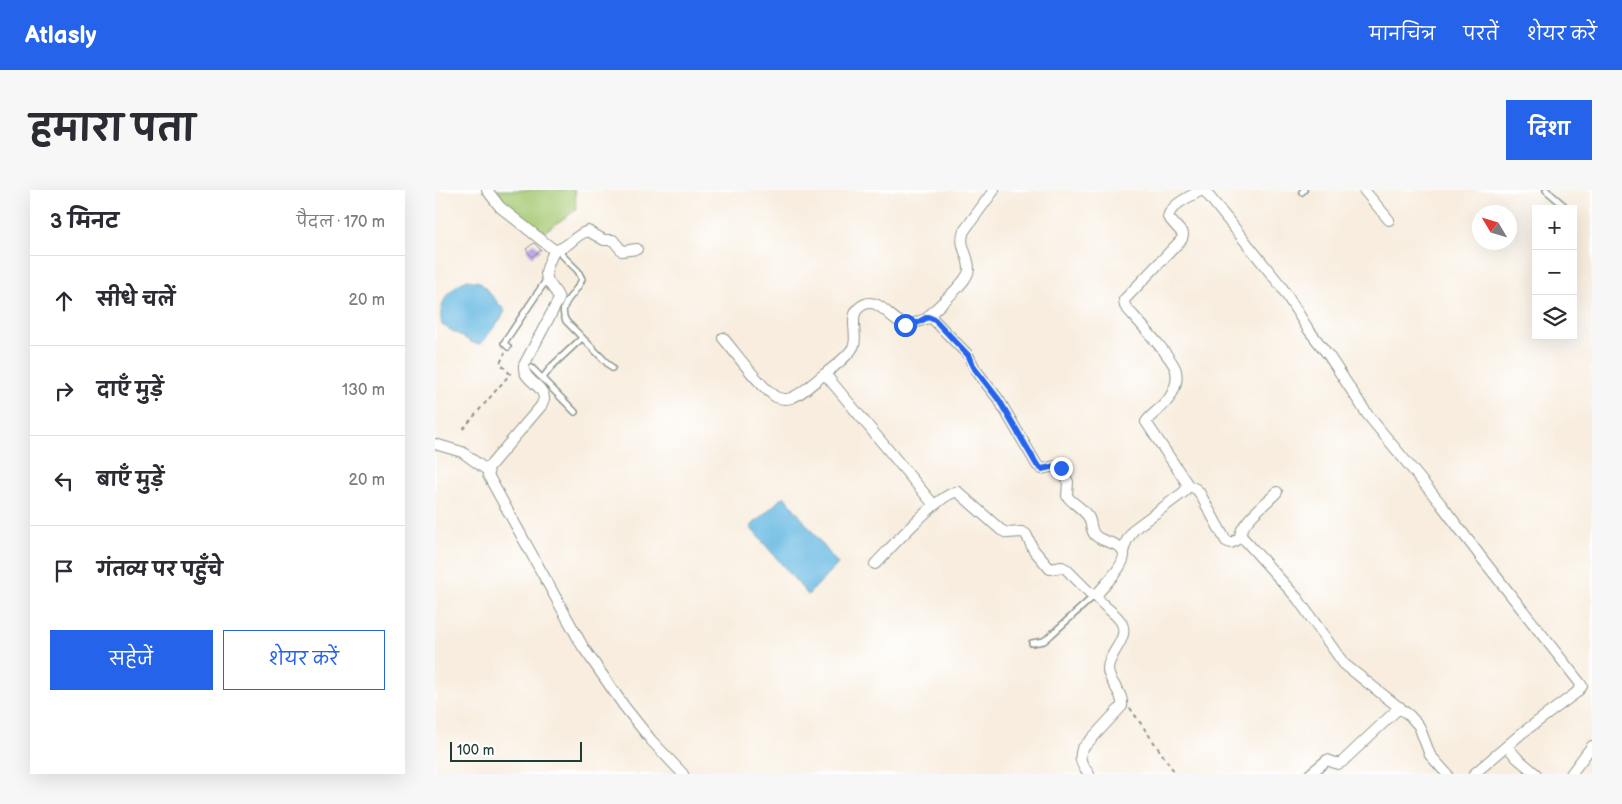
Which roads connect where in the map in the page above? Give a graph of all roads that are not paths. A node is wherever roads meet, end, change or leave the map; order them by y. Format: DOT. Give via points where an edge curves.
graph roads {
  1 [pos="487,190"];
  2 [pos="994,190"];
  3 [pos="1203,190"];
  4 [pos="1364,190"];
  5 [pos="1546,190"];
  6 [pos="1563,205"];
  7 [pos="1389,220"];
  8 [pos="637,249"];
  9 [pos="555,250"];
  10 [pos="547,278"];
  11 [pos="928,317"];
  12 [pos="583,338"];
  13 [pos="723,338"];
  14 [pos="508,347"];
  15 [pos="531,368"];
  16 [pos="612,368"];
  17 [pos="825,374"];
  18 [pos="542,379"];
  19 [pos="575,412"];
  20 [pos="435,444"];
  21 [pos="488,471"];
  22 [pos="1188,486"];
  23 [pos="1277,492"];
  24 [pos="933,505"];
  25 [pos="1240,538"];
  26 [pos="1123,551"];
  27 [pos="875,564"];
  28 [pos="1095,596"];
  29 [pos="1032,643"];
  30 [pos="1400,707"];
  31 [pos="1507,746"];
  32 [pos="1592,746"];
  33 [pos="683,774"];
  34 [pos="1089,774"];
  35 [pos="1310,774"];
  36 [pos="1447,774"];
  37 [pos="1474,774"];
  38 [pos="1536,774"];
  39 [pos="1571,774"];
  1 -- 9 [label="street" via="499,207"];
  2 -- 11 [label="street" via="962,236 969,267 966,277"];
  3 -- 22 [label="street" via="1169,212 1168,217 1183,234 1182,240 1127,295 1124,303 1176,369 1175,387 1170,398 1146,422"];
  3 -- 31 [label="street" via="1281,286 1367,414 1582,686"];
  4 -- 7 [label="street"];
  5 -- 6 [label="lane"];
  8 -- 9 [label="street" via="622,250 613,240 604,240 588,231 581,232"];
  9 -- 10 [label="street"];
  9 -- 12 [label="lane" via="581,275 581,284 562,310 566,321"];
  10 -- 14 [label="lane" via="504,344"];
  10 -- 21 [label="street" via="559,299 523,370 542,390 545,399"];
  11 -- 17 [label="street" via="913,325 905,325 877,305 865,304 854,315 855,343"];
  11 -- 26 [label="street" via="962,348 999,400 1037,465 1042,469 1057,466 1064,473 1069,486 1067,496 1088,517 1093,534"];
  12 -- 16 [label="lane"];
  12 -- 18 [label="lane"];
  13 -- 17 [label="street" via="777,398 791,398"];
  15 -- 18 [label="lane"];
  17 -- 24 [label="street"];
  18 -- 19 [label="lane"];
  20 -- 21 [label="street" via="463,452"];
  21 -- 33 [label="street" via="583,647 624,706"];
  22 -- 25 [label="street" via="1199,492 1225,541 1231,543"];
  22 -- 26 [label="street" via="1134,529"];
  23 -- 25 [label="street" via="1247,522"];
  24 -- 27 [label="street"];
  24 -- 28 [label="street" via="947,494 958,492 1001,530 1026,534 1033,549 1050,569 1066,569"];
  25 -- 30 [label="street" via="1247,541 1297,598 1343,664"];
  26 -- 28 [label="street" via="1122,564"];
  28 -- 29 [label="lane" via="1051,635"];
  28 -- 34 [label="street" via="1123,624 1123,634 1108,670 1123,702 1120,710 1082,749 1080,758"];
  30 -- 35 [label="street" via="1342,762 1338,764 1327,760"];
  30 -- 36 [label="street" via="1419,726 1430,755"];
  31 -- 37 [label="street"];
  31 -- 38 [label="street"];
  32 -- 39 [label="street"];
}
